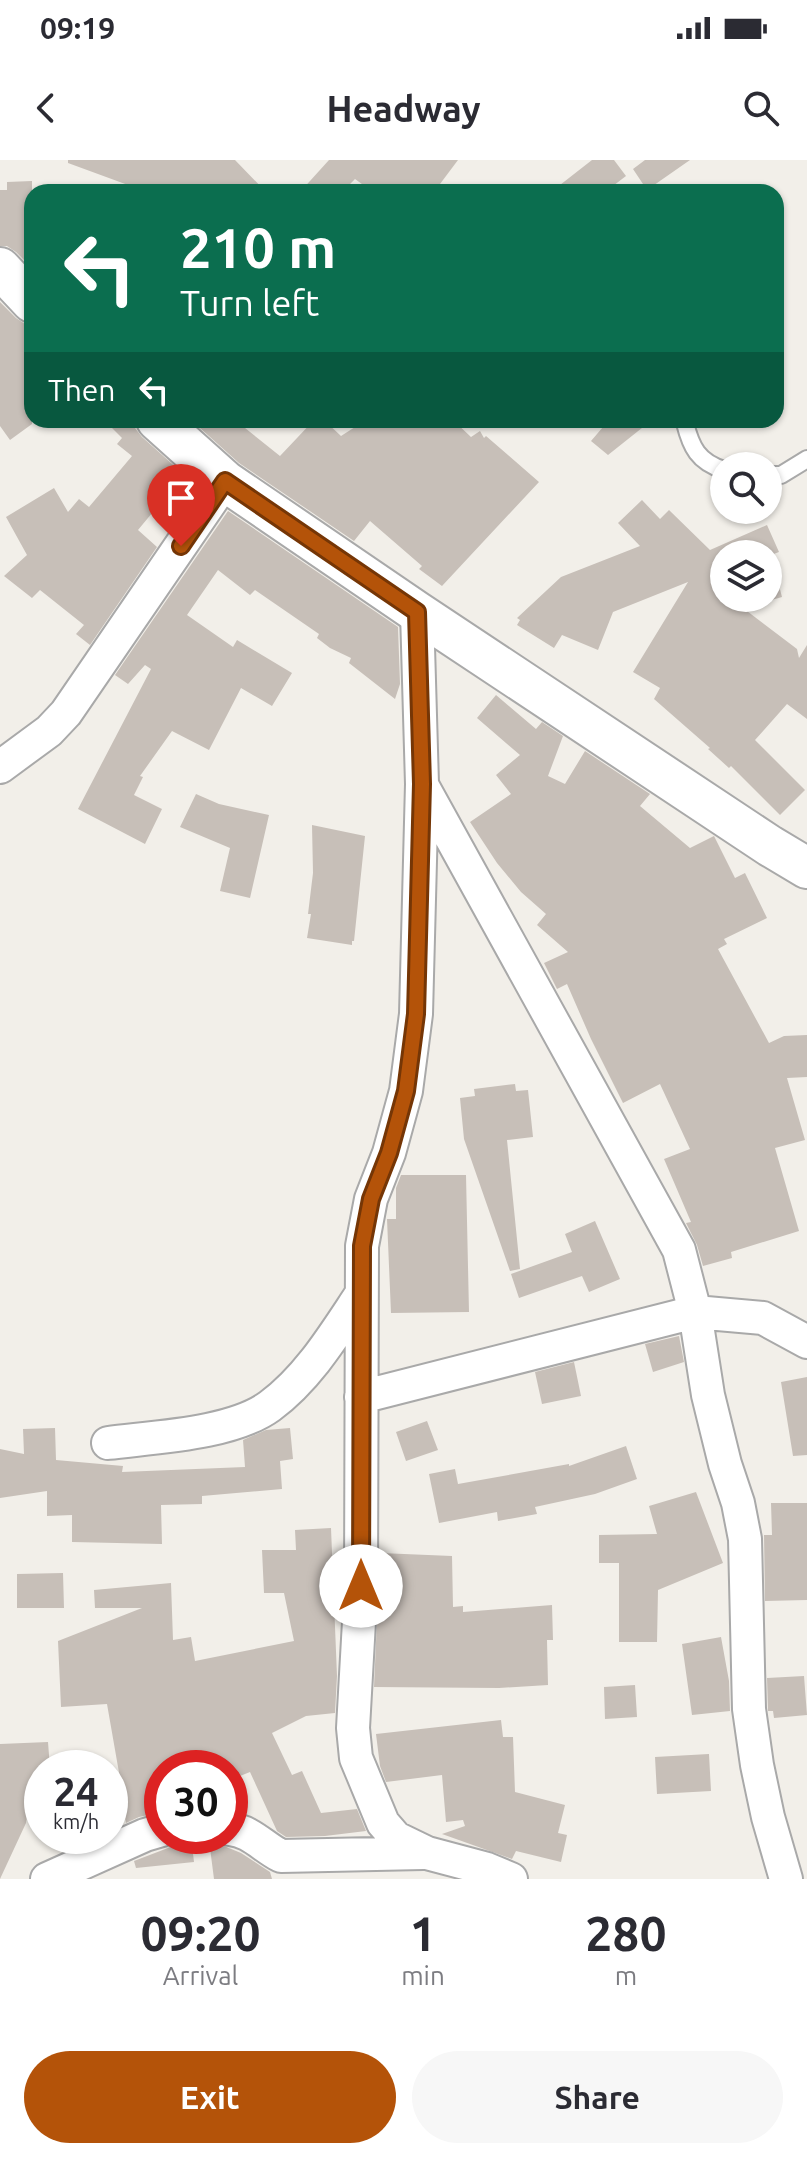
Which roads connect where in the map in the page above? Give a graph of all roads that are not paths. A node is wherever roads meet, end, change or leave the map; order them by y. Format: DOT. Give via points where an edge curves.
graph roads {
  1 [pos="0,268"];
  2 [pos="24,294"];
  3 [pos="166,428"];
  4 [pos="686,428"];
  5 [pos="807,459"];
  6 [pos="710,464"];
  7 [pos="782,474"];
  8 [pos="225,481"];
  9 [pos="417,612"];
  10 [pos="0,767"];
  11 [pos="422,784"];
  12 [pos="807,868"];
  13 [pos="360,1296"];
  14 [pos="695,1312"];
  15 [pos="807,1342"];
  16 [pos="361,1397"];
  17 [pos="108,1443"];
  18 [pos="248,1834"];
  19 [pos="144,1835"];
  20 [pos="427,1853"];
  21 [pos="47,1879"];
  22 [pos="511,1879"];
  23 [pos="786,1879"];
  1 -- 2 [label="street"];
  3 -- 8 [label="street"];
  4 -- 6 [label="lane" via="691,447"];
  5 -- 7 [label="lane"];
  8 -- 9 [label="street"];
  8 -- 10 [label="street" via="66,713"];
  9 -- 11 [label="street"];
  9 -- 12 [label="street"];
  11 -- 13 [label="street" via="416,1014 406,1091 371,1199"];
  11 -- 14 [label="street" via="679,1250"];
  13 -- 16 [label="street"];
  13 -- 17 [label="street" via="322,1352 268,1408 206,1430"];
  14 -- 15 [label="street" via="763,1318"];
  14 -- 16 [label="street"];
  14 -- 23 [label="street" via="708,1395 745,1539 749,1709 768,1817"];
  16 -- 20 [label="street" via="356,1758 383,1823 396,1838"];
  18 -- 20 [label="street" via="281,1856"];
  19 -- 21 [label="street"];
  20 -- 22 [label="street"];
}
